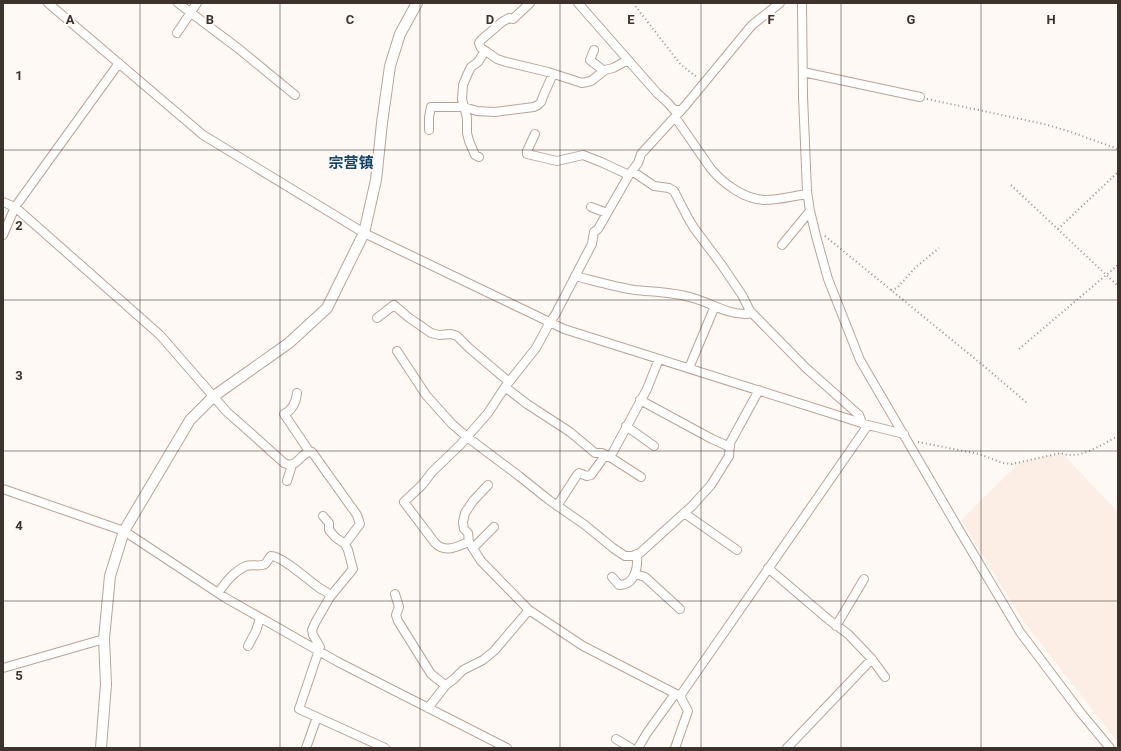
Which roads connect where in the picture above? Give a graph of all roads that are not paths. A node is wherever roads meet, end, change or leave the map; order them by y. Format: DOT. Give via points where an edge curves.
graph roads {
  1 [pos="48,3"];
  2 [pos="178,3"];
  3 [pos="197,3"];
  4 [pos="416,3"];
  5 [pos="530,3"];
  6 [pos="578,3"];
  7 [pos="780,3"];
  8 [pos="802,3"];
  9 [pos="190,12"];
  10 [pos="177,33"];
  11 [pos="594,50"];
  12 [pos="485,51"];
  13 [pos="628,60"];
  14 [pos="119,63"];
  15 [pos="604,71"];
  16 [pos="803,72"];
  17 [pos="553,74"];
  18 [pos="295,95"];
  19 [pos="920,97"];
  20 [pos="464,107"];
  21 [pos="681,110"];
  22 [pos="675,117"];
  23 [pos="429,130"];
  24 [pos="535,134"];
  25 [pos="479,157"];
  26 [pos="630,173"];
  27 [pos="807,194"];
  28 [pos="3,202"];
  29 [pos="16,207"];
  30 [pos="590,207"];
  31 [pos="810,211"];
  32 [pos="607,213"];
  33 [pos="364,233"];
  34 [pos="3,235"];
  35 [pos="782,245"];
  36 [pos="575,276"];
  37 [pos="714,306"];
  38 [pos="750,311"];
  39 [pos="377,318"];
  40 [pos="550,322"];
  41 [pos="396,351"];
  42 [pos="659,359"];
  43 [pos="689,368"];
  44 [pos="507,385"];
  45 [pos="759,390"];
  46 [pos="297,393"];
  47 [pos="214,396"];
  48 [pos="640,400"];
  49 [pos="865,424"];
  50 [pos="626,426"];
  51 [pos="467,437"];
  52 [pos="905,437"];
  53 [pos="654,446"];
  54 [pos="730,446"];
  55 [pos="309,451"];
  56 [pos="610,457"];
  57 [pos="292,465"];
  58 [pos="641,477"];
  59 [pos="287,481"];
  60 [pos="488,485"];
  61 [pos="3,489"];
  62 [pos="557,506"];
  63 [pos="684,513"];
  64 [pos="323,516"];
  65 [pos="494,527"];
  66 [pos="124,531"];
  67 [pos="345,544"];
  68 [pos="471,545"];
  69 [pos="738,550"];
  70 [pos="637,554"];
  71 [pos="768,568"];
  72 [pos="635,574"];
  73 [pos="612,577"];
  74 [pos="864,579"];
  75 [pos="218,593"];
  76 [pos="395,594"];
  77 [pos="331,595"];
  78 [pos="680,609"];
  79 [pos="529,610"];
  80 [pos="260,618"];
  81 [pos="836,626"];
  82 [pos="104,639"];
  83 [pos="248,646"];
  84 [pos="318,650"];
  85 [pos="872,659"];
  86 [pos="3,668"];
  87 [pos="885,677"];
  88 [pos="445,685"];
  89 [pos="677,695"];
  90 [pos="428,708"];
  91 [pos="317,718"];
  92 [pos="616,739"];
  93 [pos="101,748"];
  94 [pos="306,748"];
  95 [pos="384,748"];
  96 [pos="507,748"];
  97 [pos="631,748"];
  98 [pos="638,748"];
  99 [pos="675,748"];
  100 [pos="787,748"];
  101 [pos="1110,748"];
  1 -- 14 [label="street"];
  2 -- 9 [label="street"];
  3 -- 9 [label="street"];
  4 -- 33 [label="street" via="400,34 390,66 376,180"];
  5 -- 12 [label="street" via="513,19 509,18 502,22 481,40 479,43"];
  6 -- 13 [label="street"];
  7 -- 21 [label="street" via="752,25"];
  8 -- 16 [label="street"];
  9 -- 10 [label="street"];
  9 -- 18 [label="street"];
  11 -- 15 [label="street" via="590,60"];
  12 -- 17 [label="street" via="497,59"];
  12 -- 20 [label="street" via="471,67 463,85"];
  13 -- 15 [label="street"];
  13 -- 21 [label="street" via="674,110"];
  14 -- 29 [label="street"];
  14 -- 33 [label="street" via="203,135"];
  15 -- 17 [label="street" via="591,81 582,83"];
  16 -- 19 [label="street"];
  16 -- 27 [label="street"];
  17 -- 20 [label="street" via="541,102 534,107 495,112"];
  20 -- 23 [label="street" via="431,107"];
  20 -- 25 [label="street" via="467,133 475,156"];
  21 -- 22 [label="street"];
  22 -- 26 [label="street" via="642,154"];
  22 -- 27 [label="street" via="711,169 740,193 763,200"];
  24 -- 26 [label="street" via="527,154 557,160 583,155"];
  26 -- 32 [label="street"];
  26 -- 38 [label="street" via="654,186 674,191 688,218 722,264"];
  27 -- 31 [label="street"];
  28 -- 29 [label="street"];
  29 -- 34 [label="street"];
  29 -- 47 [label="street" via="160,335"];
  30 -- 32 [label="street"];
  31 -- 35 [label="street"];
  31 -- 52 [label="street" via="828,279 860,360"];
  32 -- 36 [label="street" via="594,232 592,244"];
  33 -- 40 [label="street"];
  33 -- 47 [label="street" via="327,308 289,343"];
  36 -- 37 [label="street" via="633,289 692,298"];
  36 -- 40 [label="street"];
  37 -- 38 [label="street" via="734,314 748,314"];
  37 -- 43 [label="street"];
  38 -- 49 [label="street" via="806,368 858,414"];
  39 -- 44 [label="street" via="394,305 431,333 457,336"];
  40 -- 42 [label="street" via="564,329"];
  40 -- 44 [label="street" via="536,348"];
  41 -- 51 [label="street" via="426,395"];
  42 -- 43 [label="street"];
  42 -- 48 [label="street"];
  43 -- 45 [label="street"];
  44 -- 51 [label="street" via="488,413"];
  44 -- 56 [label="street" via="527,404 570,432 595,453"];
  45 -- 49 [label="street"];
  45 -- 54 [label="street"];
  46 -- 55 [label="street" via="292,408 284,414"];
  47 -- 57 [label="street" via="227,412 280,460"];
  47 -- 66 [label="street" via="190,420"];
  48 -- 50 [label="street"];
  48 -- 54 [label="street"];
  49 -- 52 [label="street"];
  49 -- 71 [label="street"];
  50 -- 53 [label="street"];
  50 -- 56 [label="street"];
  51 -- 62 [label="street"];
  51 -- 68 [label="street" via="404,502 438,546 446,549"];
  52 -- 101 [label="street" via="1020,632"];
  54 -- 63 [label="street" via="728,456 711,485"];
  55 -- 57 [label="street"];
  55 -- 67 [label="street" via="358,515 360,524"];
  56 -- 58 [label="street"];
  56 -- 62 [label="street" via="604,457 591,475 577,474"];
  57 -- 59 [label="street"];
  60 -- 68 [label="street" via="473,501 462,522"];
  61 -- 66 [label="street"];
  62 -- 70 [label="street" via="625,556"];
  63 -- 69 [label="street"];
  63 -- 70 [label="street"];
  64 -- 67 [label="street" via="329,523 329,530"];
  65 -- 68 [label="street"];
  66 -- 75 [label="street"];
  66 -- 82 [label="street" via="110,576"];
  67 -- 77 [label="street" via="353,569"];
  68 -- 79 [label="street" via="481,561"];
  70 -- 72 [label="street" via="638,565"];
  71 -- 81 [label="street"];
  71 -- 89 [label="street"];
  72 -- 73 [label="street" via="623,585 619,585"];
  72 -- 78 [label="street" via="645,577"];
  74 -- 81 [label="street"];
  75 -- 77 [label="street" via="239,570 254,564 260,566 274,556"];
  75 -- 80 [label="street"];
  76 -- 88 [label="street" via="399,607 396,614 398,621 431,674"];
  77 -- 84 [label="street" via="312,630 320,647"];
  79 -- 88 [label="street" via="483,660 463,670"];
  79 -- 89 [label="street" via="583,646"];
  80 -- 83 [label="street"];
  80 -- 84 [label="street"];
  81 -- 85 [label="street" via="848,634"];
  82 -- 86 [label="street"];
  82 -- 93 [label="street" via="106,684"];
  84 -- 90 [label="street"];
  84 -- 91 [label="street" via="300,709"];
  85 -- 87 [label="street"];
  85 -- 100 [label="street"];
  88 -- 90 [label="street"];
  89 -- 98 [label="street"];
  89 -- 99 [label="street" via="688,711"];
  90 -- 96 [label="street"];
  91 -- 94 [label="street"];
  91 -- 95 [label="street"];
  92 -- 97 [label="street"];
}
